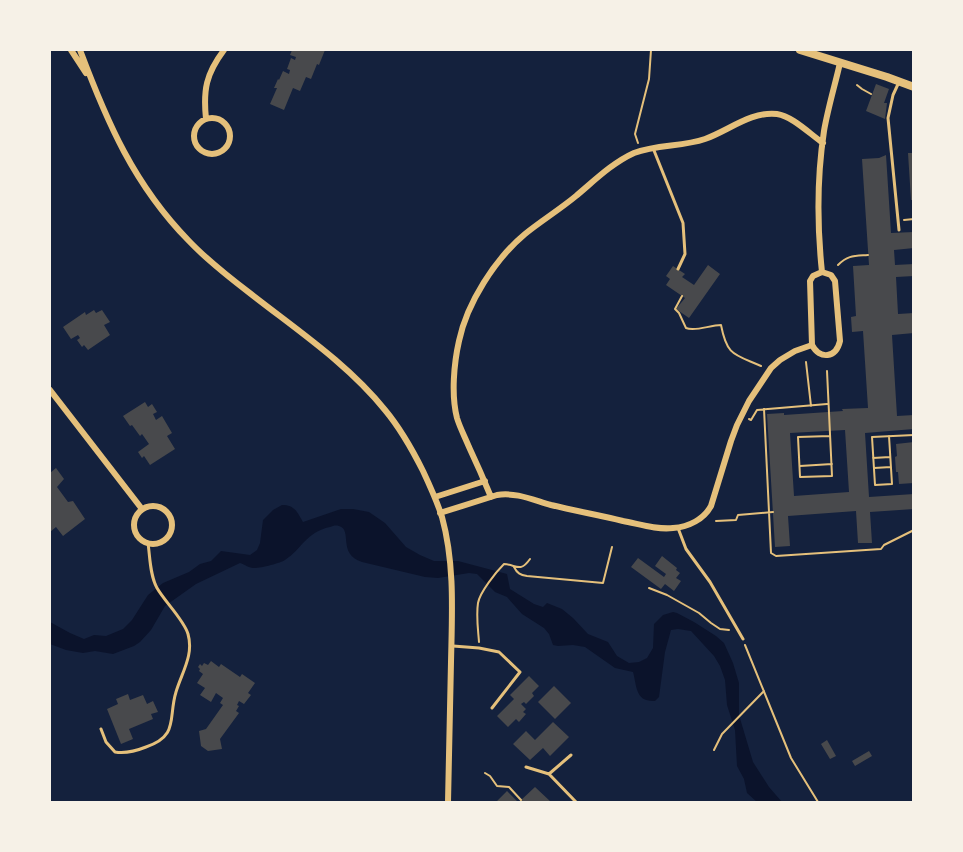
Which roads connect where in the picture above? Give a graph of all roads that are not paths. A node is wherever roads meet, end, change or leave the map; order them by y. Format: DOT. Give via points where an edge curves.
graph roads {
  1 [pos="71,50"];
  2 [pos="80,50"];
  3 [pos="224,50"];
  4 [pos="800,50"];
  5 [pos="840,63"];
  6 [pos="899,82"];
  7 [pos="93,84"];
  8 [pos="914,87"];
  9 [pos="206,119"];
  10 [pos="823,143"];
  11 [pos="653,148"];
  12 [pos="899,230"];
  13 [pos="678,269"];
  14 [pos="822,272"];
  15 [pos="812,345"];
  16 [pos="50,390"];
  17 [pos="485,481"];
  18 [pos="435,497"];
  19 [pos="491,497"];
  20 [pos="142,509"];
  21 [pos="440,513"];
  22 [pos="678,528"];
  23 [pos="148,543"];
  24 [pos="743,639"];
  25 [pos="451,646"];
  26 [pos="492,708"];
  27 [pos="101,729"];
  28 [pos="571,755"];
  29 [pos="526,767"];
  30 [pos="549,774"];
  31 [pos="448,802"];
  32 [pos="576,802"];
  1 -- 7 [label="street"];
  2 -- 7 [label="street"];
  3 -- 9 [label="street" via="207,81"];
  4 -- 5 [label="street"];
  5 -- 6 [label="street"];
  5 -- 10 [label="street"];
  6 -- 8 [label="street"];
  6 -- 12 [label="lane" via="888,118"];
  7 -- 18 [label="street" via="124,154 170,221 203,255 365,387 407,441"];
  9 -- 9 [label="street" via="195,130 197,147 206,153 222,151 229,142 229,131 222,122"];
  10 -- 11 [label="street" via="788,118 775,114 746,120 697,142"];
  10 -- 14 [label="street" via="819,202"];
  11 -- 13 [label="lane" via="683,223 685,254"];
  11 -- 17 [label="street" via="611,166 519,239 490,274 468,311 457,351 455,406"];
  14 -- 15 [label="street" via="810,281"];
  14 -- 15 [label="street" via="835,281 839,344 826,355 816,352"];
  15 -- 22 [label="street" via="789,354 771,368 737,425 711,506 700,519"];
  16 -- 20 [label="street"];
  17 -- 18 [label="street"];
  17 -- 19 [label="street"];
  18 -- 21 [label="street"];
  19 -- 21 [label="street"];
  19 -- 22 [label="street" via="516,495 653,527"];
  20 -- 23 [label="street" via="135,519 135,530"];
  20 -- 23 [label="street" via="159,507 171,520 168,537"];
  21 -- 25 [label="street" via="448,546"];
  22 -- 24 [label="lane" via="686,549"];
  23 -- 27 [label="lane" via="156,587 186,629 189,657 176,691 170,728 160,742 119,753 110,748"];
  25 -- 26 [label="lane" via="499,652 520,672"];
  25 -- 31 [label="street"];
  28 -- 30 [label="lane"];
  29 -- 30 [label="lane"];
  30 -- 32 [label="lane"];
}
